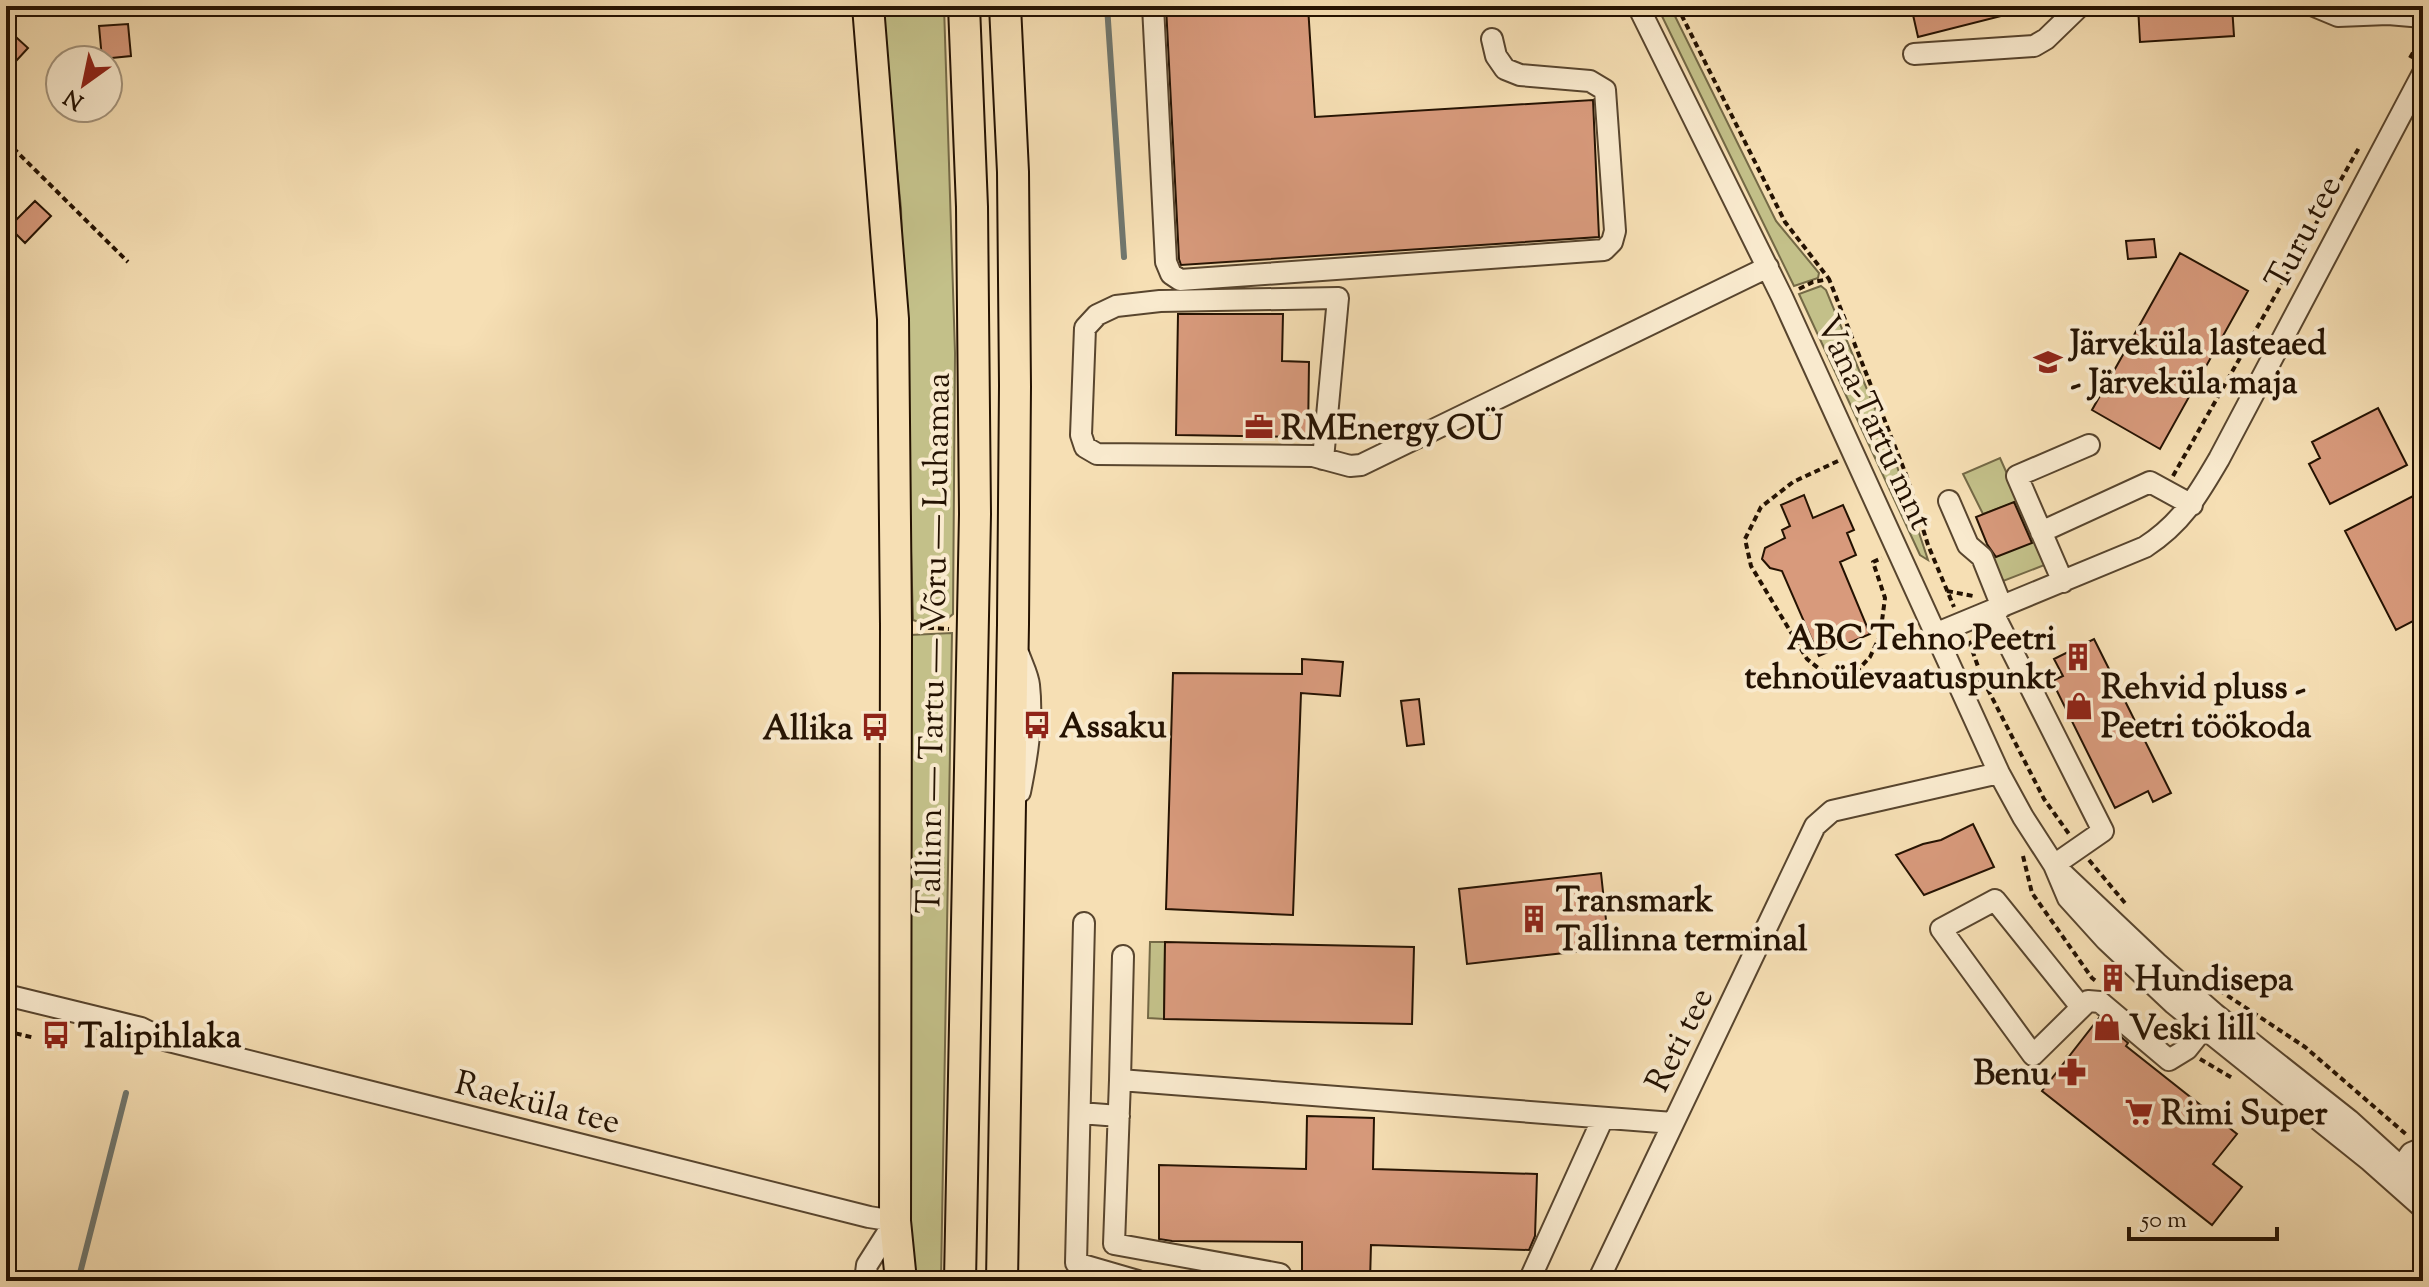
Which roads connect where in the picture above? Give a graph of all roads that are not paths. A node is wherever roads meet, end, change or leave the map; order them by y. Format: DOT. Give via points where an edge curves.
graph roads {
  1 [pos="868,6"];
  2 [pos="964,6"];
  3 [pos="1005,6"];
  4 [pos="1153,6"];
  5 [pos="1638,6"];
  6 [pos="2080,6"];
  7 [pos="2314,6"];
  8 [pos="2423,17"];
  9 [pos="1492,39"];
  10 [pos="1914,54"];
  11 [pos="2415,68"];
  12 [pos="1768,267"];
  13 [pos="2089,445"];
  14 [pos="1323,459"];
  15 [pos="1949,501"];
  16 [pos="2192,505"];
  17 [pos="2041,532"];
  18 [pos="2063,582"];
  19 [pos="1996,603"];
  20 [pos="1937,633"];
  21 [pos="1999,773"];
  22 [pos="2054,865"];
  23 [pos="1084,923"];
  24 [pos="1123,956"];
  25 [pos="6,995"];
  26 [pos="2081,1007"];
  27 [pos="6,1009"];
  28 [pos="2210,1020"];
  29 [pos="165,1040"];
  30 [pos="1120,1080"];
  31 [pos="1080,1113"];
  32 [pos="1119,1116"];
  33 [pos="1603,1118"];
  34 [pos="1673,1123"];
  35 [pos="2418,1144"];
  36 [pos="2401,1167"];
  37 [pos="2423,1187"];
  38 [pos="2423,1208"];
  39 [pos="895,1221"];
  40 [pos="1280,1274"];
  41 [pos="865,1281"];
  42 [pos="901,1281"];
  43 [pos="960,1281"];
  44 [pos="1002,1281"];
  45 [pos="1138,1281"];
  46 [pos="1529,1281"];
  47 [pos="1598,1281"];
  1 -- 39 [label="highway" via="893,319"];
  2 -- 43 [label="highway, Tallinn — Tartu — Võru — Luhamaa" via="975,514"];
  3 -- 44 [label="highway" via="1013,172 1013,639"];
  4 -- 9 [label="street" via="1166,262 1180,280 1604,250 1615,231 1605,90 1590,81 1505,69"];
  5 -- 12 [label="street, Vana-Tartu mnt"];
  6 -- 10 [label="street" via="2034,46"];
  7 -- 8 [label="street" via="2338,16"];
  11 -- 16 [label="street, Turu tee"];
  12 -- 14 [label="street" via="1361,465"];
  12 -- 20 [label="street, Vana-Tartu mnt"];
  13 -- 17 [label="street" via="2017,476"];
  14 -- 14 [label="street" via="1097,454 1085,447 1081,435 1085,328 1097,315 1131,304 1338,298"];
  15 -- 19 [label="street" via="1968,545 1982,557"];
  16 -- 17 [label="street" via="2150,482"];
  16 -- 18 [label="street, Turu tee" via="2166,534 2145,547"];
  17 -- 18 [label="street"];
  18 -- 19 [label="street, Turu tee"];
  19 -- 20 [label="street, Turu tee"];
  19 -- 22 [label="street" via="2103,831"];
  20 -- 21 [label="street, Vana-Tartu mnt"];
  21 -- 22 [label="street, Vana-Tartu mnt"];
  21 -- 34 [label="street, Reti tee" via="1832,811 1815,826"];
  22 -- 28 [label="street, Vana-Tartu mnt"];
  22 -- 28 [label="street, Vana-Tartu mnt" via="2068,898 2115,950 2174,1004"];
  23 -- 31 [label="street"];
  24 -- 30 [label="street"];
  25 -- 29 [label="street, Raeküla tee" via="141,1028"];
  26 -- 26 [label="street" via="2033,1055 1941,929 1995,900"];
  26 -- 28 [label="street" via="2088,1001 2100,1002 2169,1060 2187,1049"];
  27 -- 29 [label="street, Raeküla tee" via="139,1040"];
  28 -- 36 [label="street, Vana-Tartu mnt" via="2349,1120"];
  28 -- 38 [label="street, Vana-Tartu mnt"];
  29 -- 39 [label="street, Raeküla tee"];
  30 -- 32 [label="street"];
  30 -- 33 [label="street"];
  31 -- 32 [label="street"];
  31 -- 45 [label="street" via="1076,1263"];
  32 -- 40 [label="street" via="1114,1244"];
  33 -- 34 [label="street"];
  33 -- 46 [label="street"];
  34 -- 47 [label="street, Reti tee"];
  35 -- 36 [label="street"];
  36 -- 37 [label="street, Vana-Tartu mnt"];
  39 -- 41 [label="street" via="867,1265"];
  39 -- 42 [label="highway"];
}
